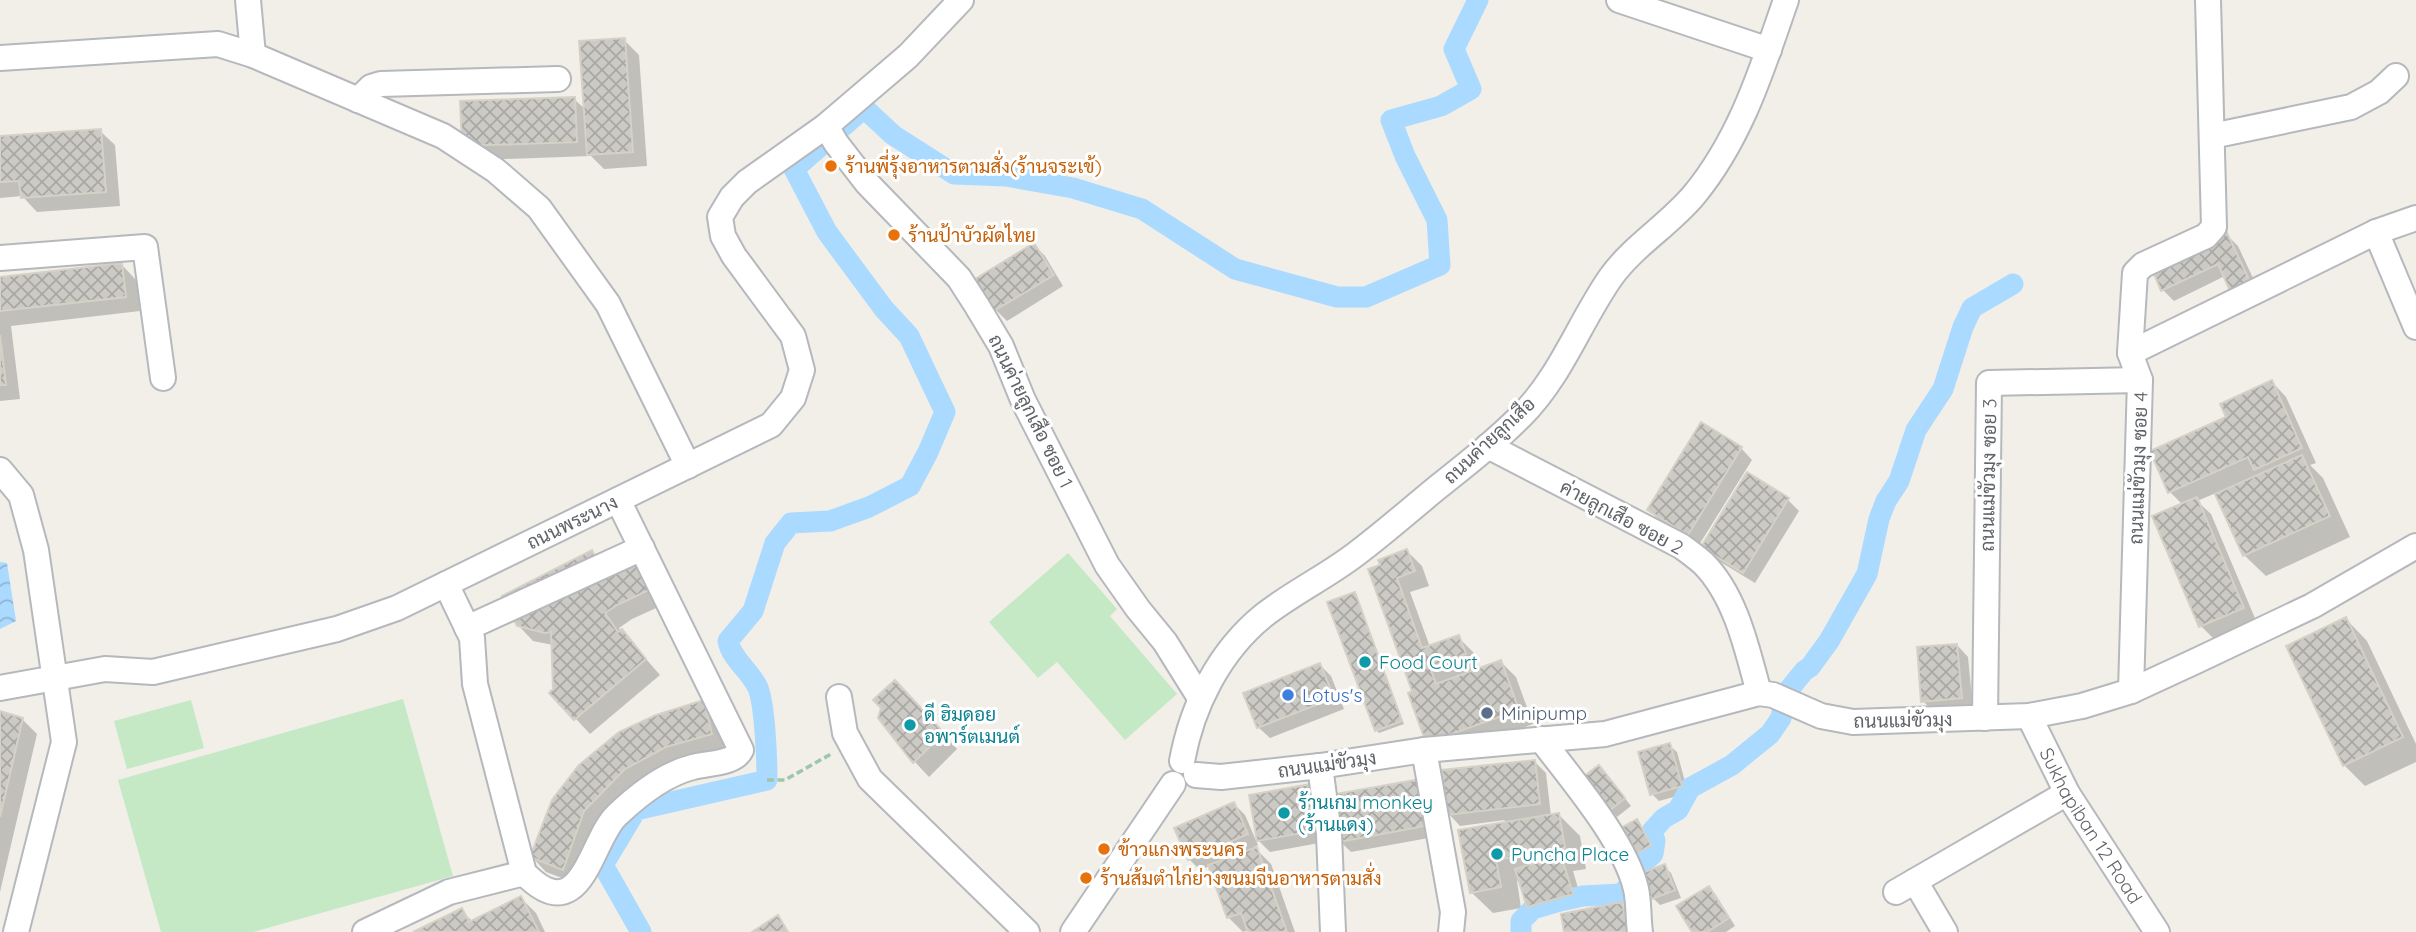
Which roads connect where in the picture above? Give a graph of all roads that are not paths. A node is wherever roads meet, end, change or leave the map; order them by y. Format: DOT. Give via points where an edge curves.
graph roads {
  1 [pos="248,0"];
  2 [pos="961,0"];
  3 [pos="1619,0"];
  4 [pos="1786,0"];
  5 [pos="2208,0"];
  6 [pos="1769,50"];
  7 [pos="253,55"];
  8 [pos="0,58"];
  9 [pos="2396,76"];
  10 [pos="558,79"];
  11 [pos="358,100"];
  12 [pos="831,134"];
  13 [pos="2212,136"];
  14 [pos="2416,218"];
  15 [pos="2376,232"];
  16 [pos="0,258"];
  17 [pos="2416,327"];
  18 [pos="2130,354"];
  19 [pos="163,378"];
  20 [pos="2140,380"];
  21 [pos="1488,446"];
  22 [pos="688,466"];
  23 [pos="0,470"];
  24 [pos="10,491"];
  25 [pos="618,500"];
  26 [pos="2416,546"];
  27 [pos="642,548"];
  28 [pos="446,584"];
  29 [pos="467,628"];
  30 [pos="57,679"];
  31 [pos="0,688"];
  32 [pos="2131,691"];
  33 [pos="1759,693"];
  34 [pos="839,696"];
  35 [pos="1200,698"];
  36 [pos="2029,716"];
  37 [pos="1984,718"];
  38 [pos="1541,739"];
  39 [pos="1424,750"];
  40 [pos="1320,766"];
  41 [pos="1184,773"];
  42 [pos="2067,793"];
  43 [pos="524,873"];
  44 [pos="16,932"];
  45 [pos="365,932"];
  46 [pos="1027,932"];
  47 [pos="1073,932"];
  48 [pos="1333,932"];
  49 [pos="1451,932"];
  50 [pos="1640,932"];
  51 [pos="1945,932"];
  52 [pos="2157,932"];
  1 -- 7 [label="street"];
  2 -- 12 [label="street"];
  3 -- 6 [label="street"];
  4 -- 6 [label="street, ถนนค่ายลูกเสือ"];
  5 -- 13 [label="street, ถนนแม่ขัวมุง ซอย 4"];
  6 -- 21 [label="street, ถนนค่ายลูกเสือ" via="1751,102 1729,145 1693,196 1622,262 1549,380 1524,413"];
  7 -- 8 [label="street" via="218,44"];
  7 -- 11 [label="street"];
  9 -- 13 [label="street" via="2379,92 2351,107"];
  10 -- 11 [label="street" via="381,84"];
  11 -- 22 [label="street" via="443,136 495,170 539,208 608,304"];
  12 -- 22 [label="street, ถนนพระนาง" via="747,182 720,218 734,256 793,336 802,370 793,398 771,425"];
  12 -- 35 [label="street, ถนนค่ายลูกเสือ ซอย 1" via="867,183 959,278 978,306 1107,565"];
  13 -- 18 [label="street, ถนนแม่ขัวมุง ซอย 4" via="2214,227 2206,236 2135,273"];
  14 -- 15 [label="street"];
  15 -- 17 [label="street"];
  15 -- 18 [label="street"];
  16 -- 19 [label="street" via="145,247"];
  18 -- 20 [label="street, ถนนแม่ขัวมุง ซอย 4"];
  20 -- 32 [label="street, ถนนแม่ขัวมุง ซอย 4"];
  20 -- 37 [label="street, ถนนแม่ขัวมุง ซอย 3" via="1989,383"];
  21 -- 33 [label="street, ค่ายลูกเสือ ซอย 2" via="1681,546 1703,563 1733,611"];
  21 -- 35 [label="street, ถนนค่ายลูกเสือ" via="1354,555 1263,616 1225,657"];
  22 -- 25 [label="street, ถนนพระนาง"];
  23 -- 24 [label="street"];
  24 -- 30 [label="street" via="36,550"];
  25 -- 27 [label="street"];
  25 -- 28 [label="street, ถนนพระนาง"];
  26 -- 32 [label="street, ถนนแม่ขัวมุง" via="2312,606"];
  27 -- 29 [label="street"];
  27 -- 43 [label="street" via="741,746 740,753 668,775 615,817 584,878 572,889 549,894"];
  28 -- 29 [label="street"];
  28 -- 30 [label="street, ถนนพระนาง" via="337,629 153,671 104,669"];
  29 -- 43 [label="street" via="472,638 475,684"];
  30 -- 31 [label="street, ถนนพระนาง"];
  30 -- 44 [label="street" via="64,742"];
  32 -- 36 [label="street, ถนนแม่ขัวมุง"];
  33 -- 37 [label="street, ถนนแม่ขัวมุง" via="1821,716 1853,722"];
  33 -- 38 [label="street, ถนนแม่ขัวมุง" via="1605,734"];
  34 -- 46 [label="street" via="845,733 870,779"];
  35 -- 41 [label="street, ถนนค่ายลูกเสือ" via="1187,733"];
  36 -- 37 [label="street, ถนนแม่ขัวมุง"];
  36 -- 42 [label="street, Sukhapiban 12 Road"];
  38 -- 39 [label="street, ถนนแม่ขัวมุง"];
  38 -- 50 [label="street" via="1589,801 1622,854 1636,888"];
  39 -- 40 [label="street, ถนนแม่ขัวมุง"];
  39 -- 49 [label="street" via="1453,912"];
  40 -- 41 [label="street, ถนนแม่ขัวมุง" via="1221,777"];
  40 -- 48 [label="street" via="1329,834"];
  41 -- 47 [label="street"];
  42 -- 51 [label="street" via="1906,887"];
  42 -- 52 [label="street, Sukhapiban 12 Road"];
  43 -- 45 [label="street" via="449,892"];
}
